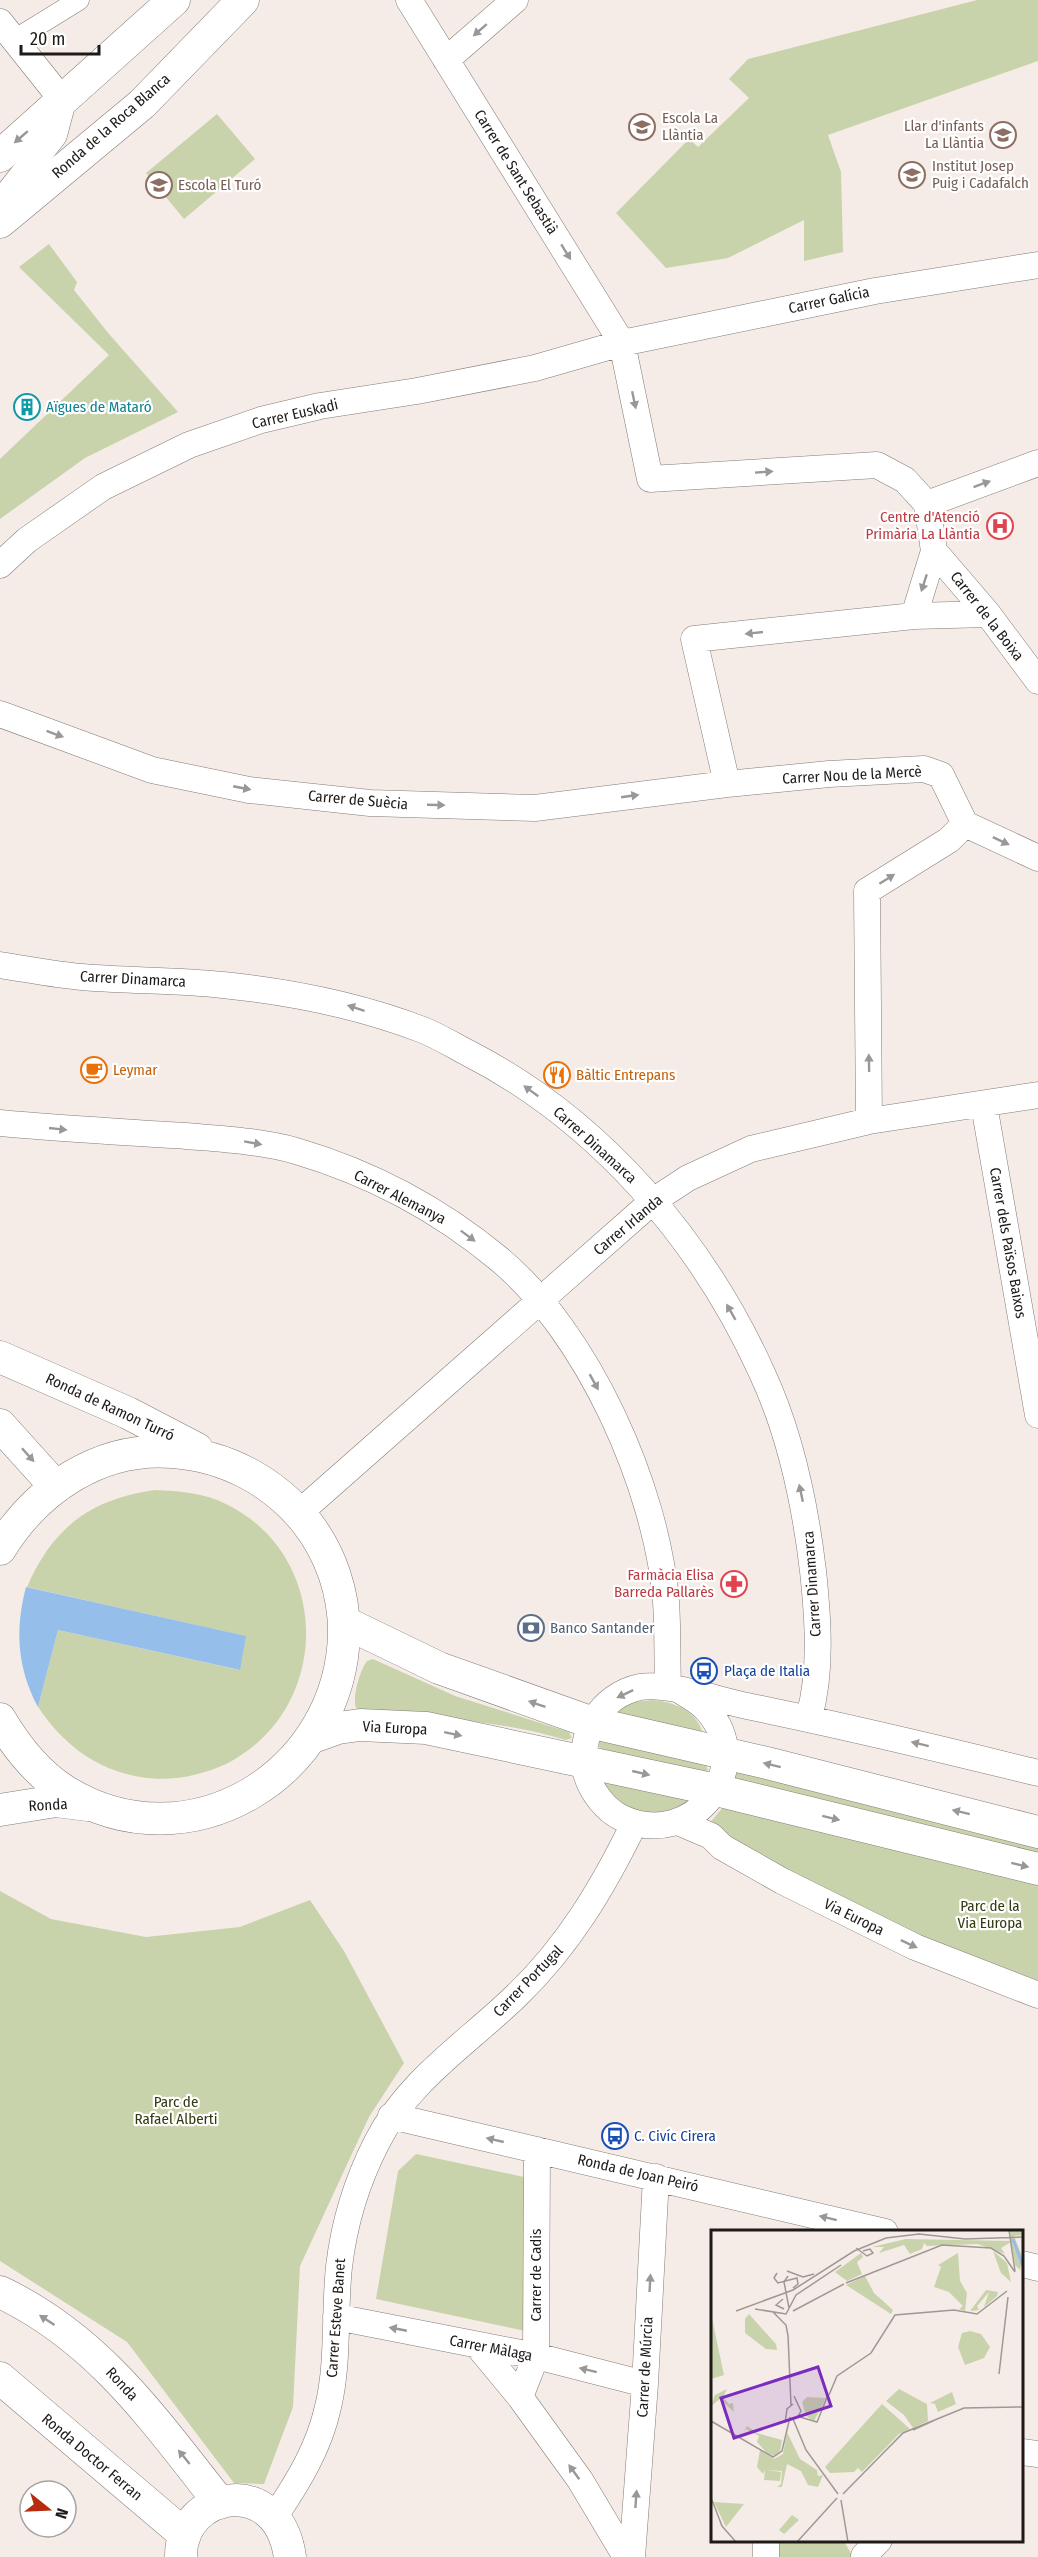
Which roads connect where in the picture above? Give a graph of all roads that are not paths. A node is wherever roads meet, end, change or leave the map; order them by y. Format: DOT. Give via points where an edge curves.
graph roads {
  1 [pos="79,0"];
  2 [pos="243,0"];
  3 [pos="409,0"];
  4 [pos="515,0"];
  5 [pos="160,5"];
  6 [pos="7,31"];
  7 [pos="446,60"];
  8 [pos="63,101"];
  9 [pos="0,156"];
  10 [pos="0,204"];
  11 [pos="0,222"];
  12 [pos="1038,265"];
  13 [pos="622,343"];
  14 [pos="1038,463"];
  15 [pos="927,504"];
  16 [pos="934,550"];
  17 [pos="0,565"];
  18 [pos="988,614"];
  19 [pos="914,616"];
  20 [pos="1038,681"];
  21 [pos="0,714"];
  22 [pos="727,784"];
  23 [pos="965,824"];
  24 [pos="1038,858"];
  25 [pos="0,965"];
  26 [pos="1038,1095"];
  27 [pos="984,1105"];
  28 [pos="869,1121"];
  29 [pos="0,1123"];
  30 [pos="653,1201"];
  31 [pos="540,1301"];
  32 [pos="0,1357"];
  33 [pos="1038,1415"];
  34 [pos="0,1425"];
  35 [pos="219,1461"];
  36 [pos="55,1486"];
  37 [pos="299,1513"];
  38 [pos="0,1549"];
  39 [pos="344,1622"];
  40 [pos="675,1689"];
  41 [pos="809,1717"];
  42 [pos="0,1719"];
  43 [pos="592,1723"];
  44 [pos="313,1737"];
  45 [pos="724,1753"];
  46 [pos="584,1760"];
  47 [pos="1038,1773"];
  48 [pos="716,1790"];
  49 [pos="96,1806"];
  50 [pos="0,1810"];
  51 [pos="678,1822"];
  52 [pos="634,1824"];
  53 [pos="1038,1832"];
  54 [pos="1038,1869"];
  55 [pos="1038,1995"];
  56 [pos="392,2116"];
  57 [pos="537,2150"];
  58 [pos="656,2177"];
  59 [pos="788,2220"];
  60 [pos="869,2230"];
  61 [pos="1023,2264"];
  62 [pos="1038,2268"];
  63 [pos="0,2292"];
  64 [pos="336,2317"];
  65 [pos="477,2345"];
  66 [pos="536,2356"];
  67 [pos="0,2378"];
  68 [pos="645,2384"];
  69 [pos="520,2397"];
  70 [pos="1023,2452"];
  71 [pos="1038,2454"];
  72 [pos="220,2503"];
  73 [pos="275,2516"];
  74 [pos="856,2542"];
  75 [pos="878,2542"];
  76 [pos="183,2546"];
  77 [pos="290,2557"];
  78 [pos="626,2557"];
  79 [pos="632,2557"];
  80 [pos="864,2557"];
  1 -- 6 [label="street"];
  2 -- 11 [label="street, Ronda de la Roca Blanca" via="142,104"];
  3 -- 7 [label="street, Carrer de Sant Sebastià"];
  4 -- 7 [label="street, one-way"];
  5 -- 8 [label="street"];
  6 -- 8 [label="street"];
  7 -- 13 [label="street, Carrer de Sant Sebastià, one-way"];
  8 -- 9 [label="street, one-way"];
  8 -- 10 [label="street, Ronda de la Roca Blanca" via="54,135"];
  12 -- 13 [label="street, Carrer Galícia" via="875,291"];
  13 -- 15 [label="street, one-way" via="650,479 878,465 905,480"];
  13 -- 17 [label="street, Carrer Euskadi" via="535,368 320,406 261,420 189,445 103,487 27,540"];
  15 -- 14 [label="street, one-way"];
  15 -- 16 [label="street"];
  16 -- 18 [label="street, Carrer de la Boixa"];
  16 -- 19 [label="street, one-way"];
  18 -- 19 [label="street"];
  18 -- 20 [label="street, Carrer de la Boixa"];
  19 -- 22 [label="street, one-way" via="694,639"];
  21 -- 22 [label="street, Carrer de Suècia, one-way" via="152,770 249,790 370,803 535,808"];
  22 -- 23 [label="street, Carrer Nou de la Mercè" via="924,770 941,775"];
  23 -- 24 [label="street, one-way"];
  28 -- 23 [label="street, one-way" via="867,891 949,840"];
  30 -- 25 [label="street, Carrer Dinamarca, one-way" via="568,1118 508,1073 426,1031 342,1003 286,993 220,984 80,977"];
  26 -- 27 [label="street, Carrer Irlanda"];
  27 -- 28 [label="street, Carrer Irlanda"];
  27 -- 33 [label="street, Carrer dels Països Baixos"];
  28 -- 30 [label="street, Carrer Irlanda" via="751,1149 688,1178"];
  29 -- 31 [label="street, Carrer Alemanya, one-way" via="233,1140 295,1151 372,1178 441,1215 501,1261"];
  30 -- 31 [label="street, Carrer Irlanda"];
  41 -- 30 [label="street, Carrer Dinamarca, one-way" via="816,1689 815,1588 808,1527 787,1438 763,1375 732,1312"];
  31 -- 37 [label="street, Carrer Irlanda"];
  31 -- 40 [label="street, Carrer Alemanya, one-way" via="570,1340 617,1423 645,1497 661,1569"];
  32 -- 35 [label="street, Ronda de Ramon Turró" via="128,1413"];
  34 -- 36 [label="street, one-way"];
  35 -- 36 [label="street" via="171,1451 138,1453 98,1463"];
  35 -- 37 [label="street" via="262,1482"];
  36 -- 38 [label="street" via="24,1515"];
  37 -- 39 [label="street" via="314,1532 335,1575"];
  43 -- 39 [label="street, one-way" via="439,1668"];
  39 -- 44 [label="street" via="338,1682"];
  40 -- 41 [label="street, Via Europa"];
  40 -- 43 [label="street, Via Europa, one-way" via="639,1688 622,1693"];
  40 -- 45 [label="street, Via Europa" via="699,1702 708,1712 722,1738"];
  47 -- 41 [label="street, Via Europa, one-way"];
  42 -- 49 [label="street" via="38,1770 65,1791"];
  43 -- 45 [label="street"];
  43 -- 46 [label="street, Via Europa"];
  44 -- 46 [label="street, Via Europa, one-way" via="360,1725 426,1728"];
  44 -- 49 [label="street" via="296,1759 254,1793 229,1805 203,1813 149,1818"];
  45 -- 48 [label="street, Via Europa"];
  53 -- 45 [label="street, one-way"];
  46 -- 48 [label="street, Via Europa, one-way"];
  46 -- 52 [label="street, Via Europa" via="590,1784 602,1804"];
  48 -- 51 [label="street, Via Europa" via="702,1808"];
  48 -- 54 [label="street, Via Europa, one-way"];
  49 -- 50 [label="street, Ronda" via="56,1801"];
  51 -- 52 [label="street, Via Europa" via="662,1826"];
  51 -- 55 [label="street, Via Europa, one-way" via="711,1836 722,1847 782,1881 915,1947"];
  52 -- 56 [label="street, Carrer Portugal" via="594,1901 561,1948 519,1994 430,2072"];
  57 -- 56 [label="street, Ronda de Joan Peiró, one-way"];
  56 -- 64 [label="street, Carrer Esteve Banet" via="355,2191 343,2237"];
  57 -- 58 [label="street, Ronda de Joan Peiró"];
  57 -- 66 [label="street, Carrer de Cadis"];
  58 -- 59 [label="street, Ronda de Joan Peiró"];
  68 -- 58 [label="street, Carrer de Múrcia, one-way"];
  60 -- 59 [label="street, Ronda de Joan Peiró, one-way"];
  61 -- 62 [label="street"];
  72 -- 63 [label="street, Ronda, one-way" via="124,2383 82,2344"];
  65 -- 64 [label="street, Carrer Màlaga, one-way"];
  64 -- 73 [label="street, Carrer Esteve Banet" via="329,2405 322,2430 301,2478"];
  65 -- 66 [label="street, Carrer Màlaga"];
  65 -- 69 [label="street"];
  68 -- 66 [label="street, Carrer Màlaga, one-way"];
  66 -- 69 [label="street, Carrer de Cadis"];
  67 -- 76 [label="street, Ronda Doctor Ferran"];
  79 -- 68 [label="street, Carrer de Múrcia, one-way"];
  78 -- 69 [label="street, one-way" via="580,2480"];
  70 -- 71 [label="street"];
  72 -- 73 [label="street" via="244,2501"];
  72 -- 76 [label="street" via="199,2515"];
  73 -- 77 [label="street" via="287,2537"];
  74 -- 80 [label="street"];
  75 -- 80 [label="street"];
}
